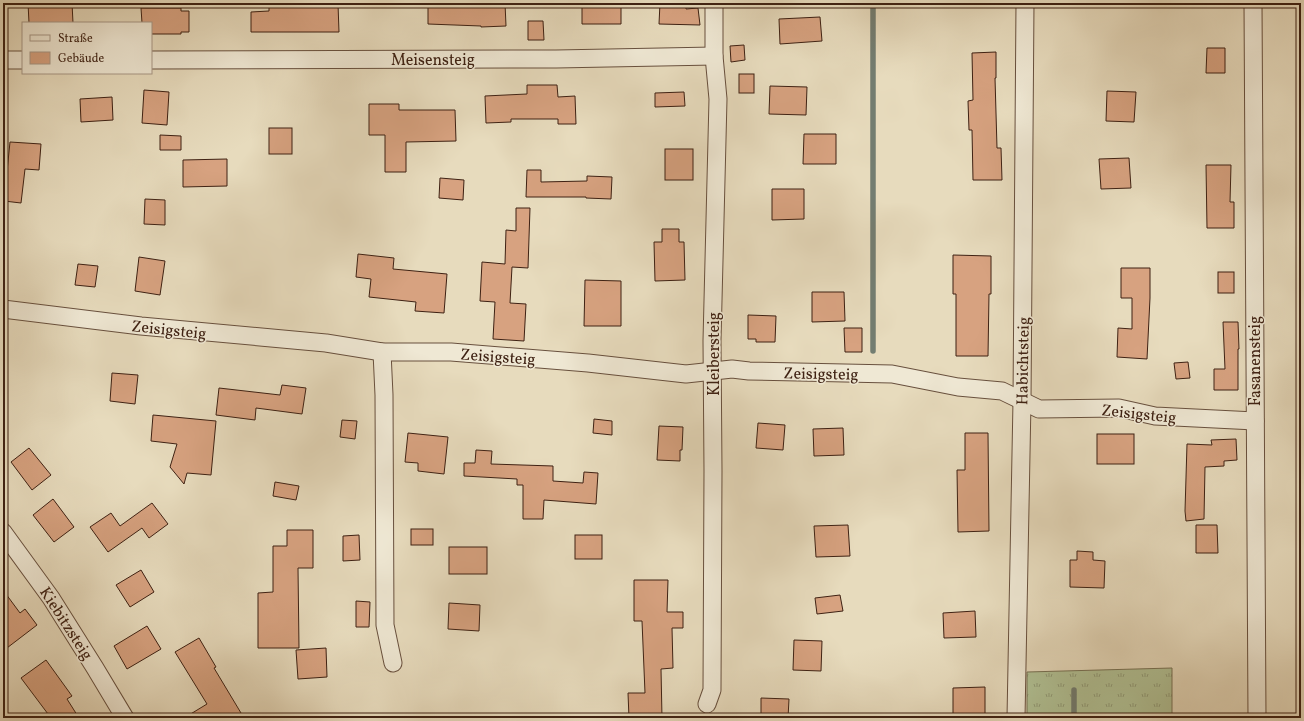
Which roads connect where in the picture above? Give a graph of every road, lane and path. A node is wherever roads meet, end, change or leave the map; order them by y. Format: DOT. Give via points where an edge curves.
graph roads {
  1 [pos="714,3"];
  2 [pos="1025,3"];
  3 [pos="1253,3"];
  4 [pos="714,56"];
  5 [pos="3,60"];
  6 [pos="22,60"];
  7 [pos="152,60"];
  8 [pos="3,309"];
  9 [pos="382,352"];
  10 [pos="712,371"];
  11 [pos="1022,401"];
  12 [pos="1255,420"];
  13 [pos="3,532"];
  14 [pos="393,663"];
  15 [pos="706,704"];
  16 [pos="125,718"];
  17 [pos="1016,718"];
  18 [pos="1257,718"];
  1 -- 4 [label="street, Kleibersteig"];
  2 -- 11 [label="street, Habichtsteig"];
  3 -- 12 [label="street, Fasanensteig"];
  4 -- 7 [label="street, Meisensteig"];
  4 -- 10 [label="street, Kleibersteig" via="718,99"];
  5 -- 6 [label="street"];
  8 -- 9 [label="street, Zeisigsteig" via="141,326 326,343"];
  9 -- 10 [label="street, Zeisigsteig" via="451,352 686,374"];
  9 -- 14 [label="street" via="385,625"];
  10 -- 11 [label="street, Zeisigsteig" via="732,369 892,374 958,387 1002,391"];
  10 -- 15 [label="street, Kleibersteig" via="712,690"];
  11 -- 12 [label="street, Zeisigsteig" via="1039,409 1119,408 1155,416"];
  11 -- 17 [label="street, Habichtsteig"];
  12 -- 18 [label="street, Fasanensteig"];
  13 -- 16 [label="street, Kiebitzsteig" via="51,598"];
}
